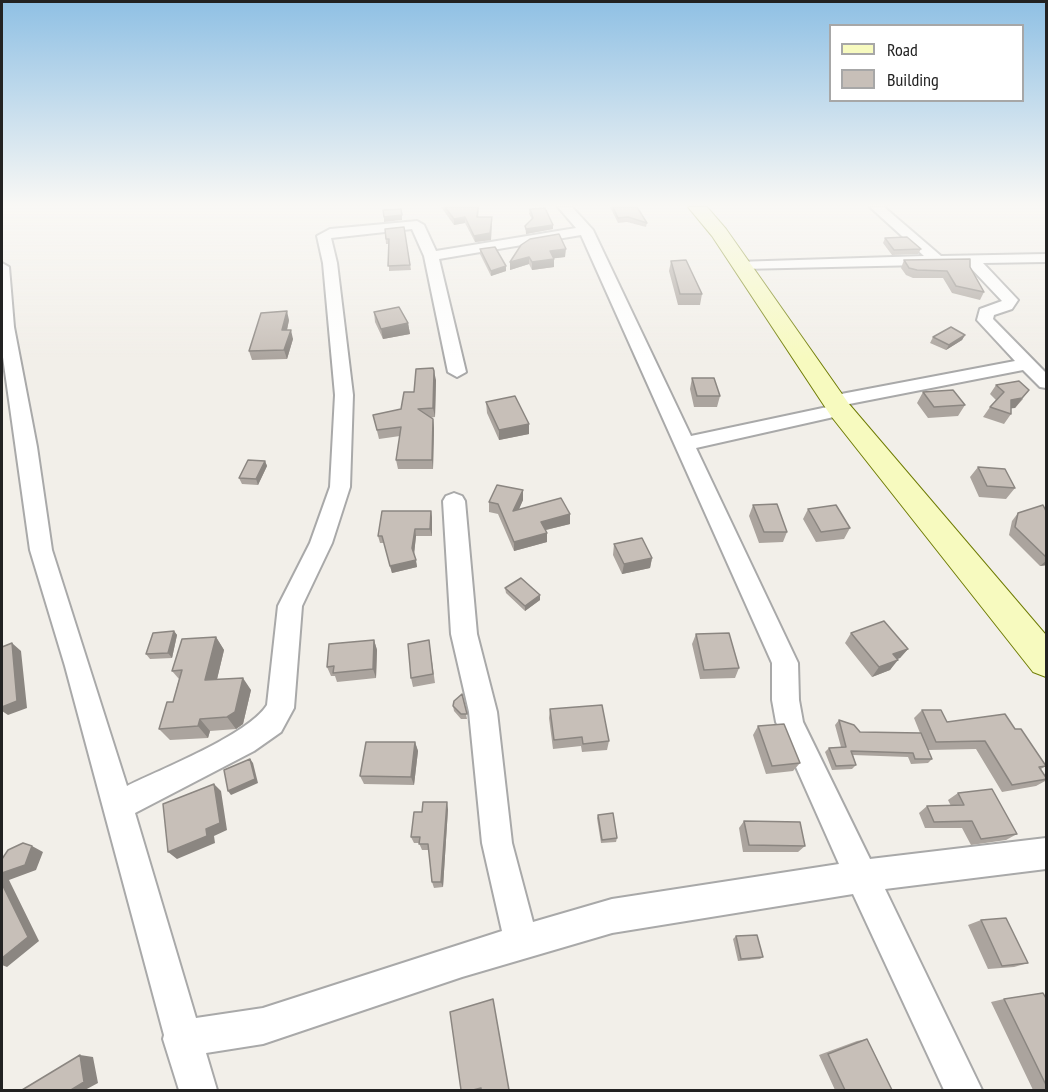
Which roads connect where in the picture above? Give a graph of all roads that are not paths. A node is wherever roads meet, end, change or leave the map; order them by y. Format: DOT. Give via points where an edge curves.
graph roads {
  1 [pos="329,258"];
  2 [pos="431,258"];
  3 [pos="599,258"];
  4 [pos="736,258"];
  5 [pos="935,258"];
  6 [pos="1047,258"];
  7 [pos="937,260"];
  8 [pos="971,260"];
  9 [pos="741,265"];
  10 [pos="2,267"];
  11 [pos="1026,364"];
  12 [pos="457,372"];
  13 [pos="1047,383"];
  14 [pos="838,406"];
  15 [pos="686,444"];
  16 [pos="454,501"];
  17 [pos="1047,661"];
  18 [pos="118,806"];
  19 [pos="1047,853"];
  20 [pos="863,876"];
  21 [pos="522,943"];
  22 [pos="181,1039"];
  23 [pos="198,1090"];
  24 [pos="963,1090"];
  1 -- 18 [label="street" via="344,395 340,487 321,543 291,606 280,708 271,723 244,742"];
  2 -- 12 [label="street"];
  3 -- 15 [label="street"];
  4 -- 9 [label="street"];
  5 -- 7 [label="street"];
  6 -- 8 [label="street"];
  7 -- 8 [label="street"];
  7 -- 9 [label="street"];
  8 -- 11 [label="street" via="1009,297 1006,306 991,309 984,316"];
  9 -- 14 [label="street"];
  10 -- 18 [label="street" via="6,327 41,550"];
  11 -- 13 [label="street"];
  11 -- 14 [label="street"];
  14 -- 15 [label="street"];
  14 -- 17 [label="street"];
  15 -- 20 [label="street" via="785,663 788,716"];
  16 -- 21 [label="street" via="464,634 483,712 497,843"];
  18 -- 22 [label="street"];
  19 -- 20 [label="street"];
  20 -- 21 [label="street" via="612,916"];
  20 -- 24 [label="street"];
  21 -- 22 [label="street" via="262,1026"];
  22 -- 23 [label="street"];
}
